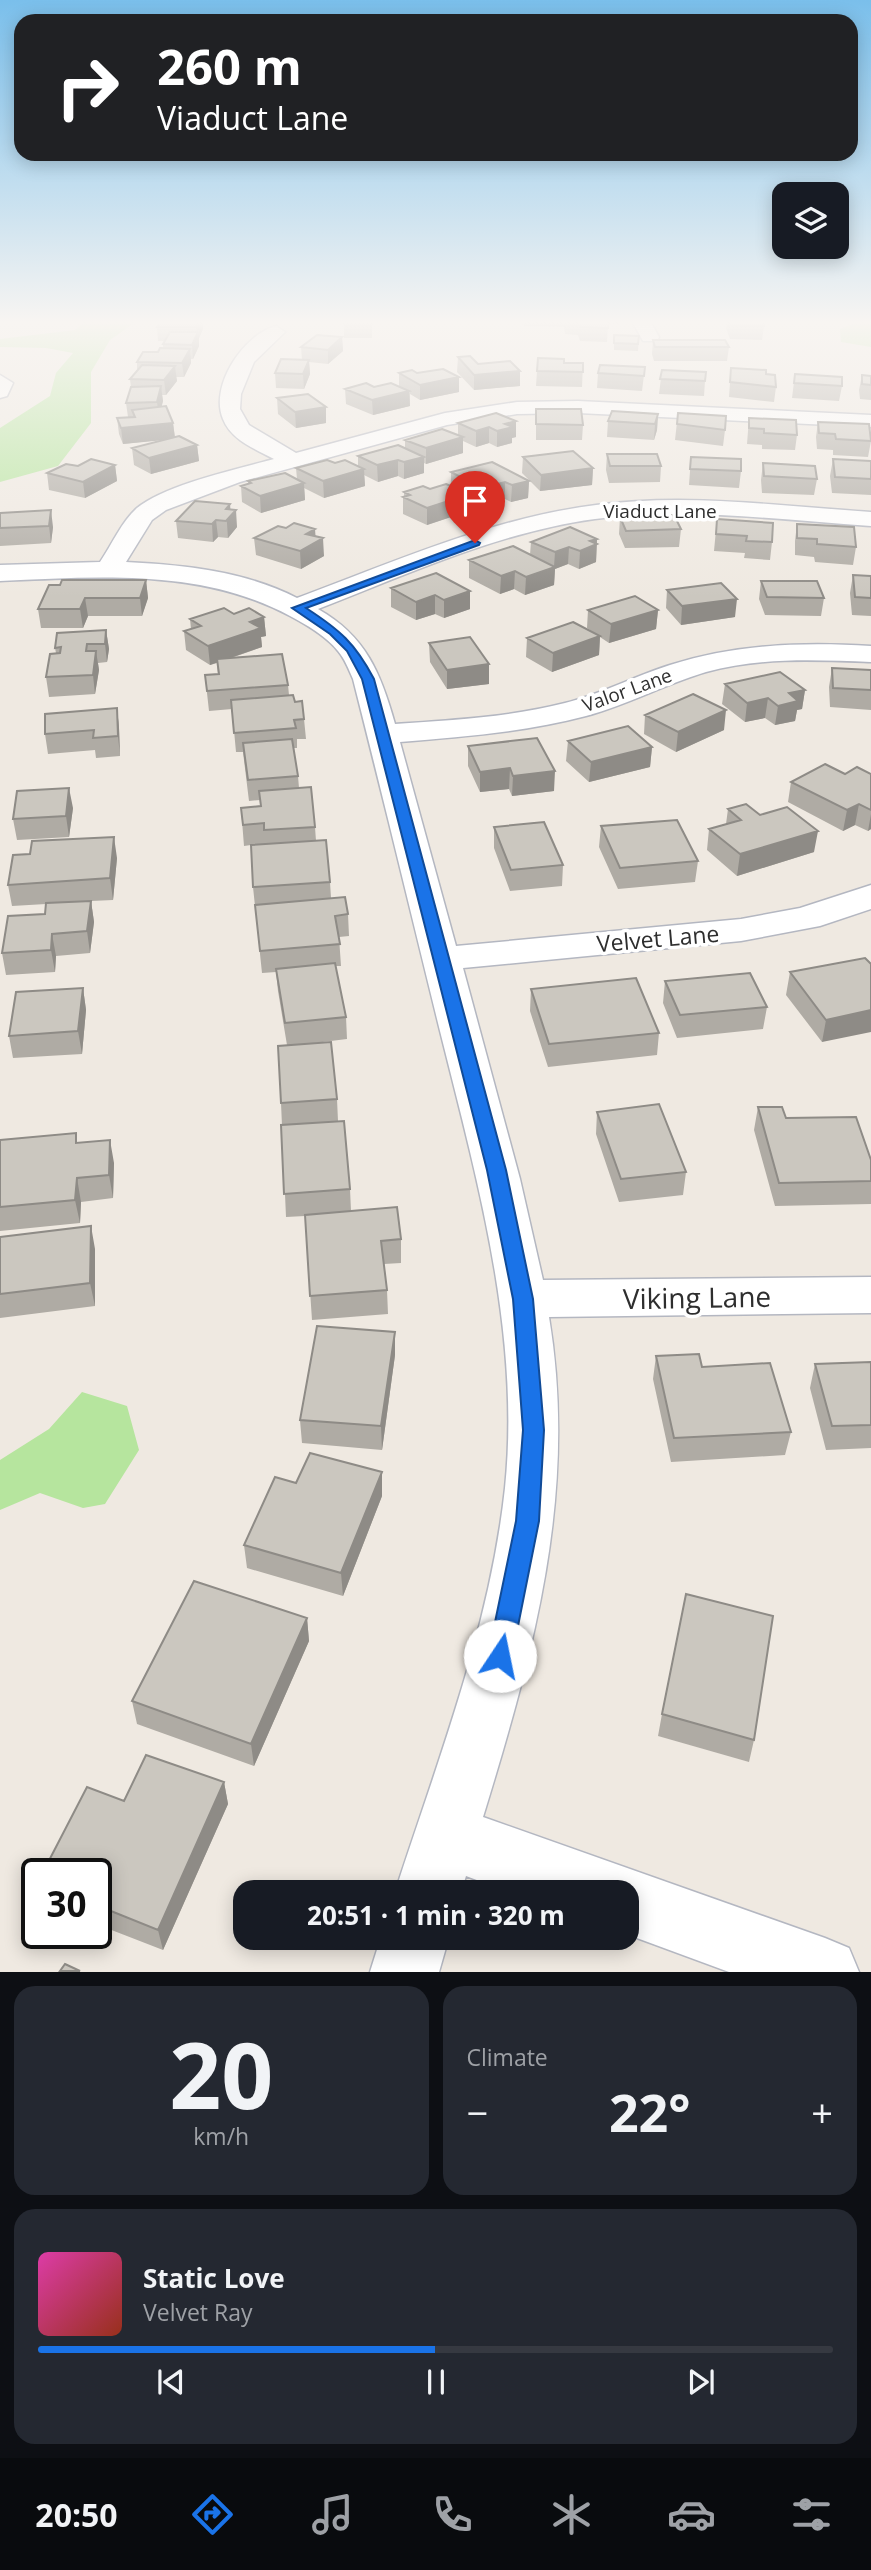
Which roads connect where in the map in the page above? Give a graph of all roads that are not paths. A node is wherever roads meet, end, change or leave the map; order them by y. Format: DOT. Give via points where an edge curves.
graph roads {
  1 [pos="230,413"];
  2 [pos="484,413"];
  3 [pos="704,413"];
  4 [pos="871,421"];
  5 [pos="294,460"];
  6 [pos="871,519"];
  7 [pos="108,570"];
  8 [pos="0,573"];
  9 [pos="297,608"];
  10 [pos="871,654"];
  11 [pos="383,734"];
  12 [pos="871,896"];
  13 [pos="441,959"];
  14 [pos="871,1295"];
  15 [pos="523,1299"];
  16 [pos="437,1864"];
  17 [pos="531,1880"];
  18 [pos="639,1906"];
  19 [pos="411,1950"];
  20 [pos="404,1972"];
  21 [pos="825,1972"];
  1 -- 5 [label="street" via="245,433"];
  2 -- 5 [label="street" via="445,419"];
  3 -- 4 [label="street"];
  5 -- 7 [label="street" via="232,477 142,515"];
  6 -- 9 [label="street, Viaduct Lane" via="680,508 595,512 475,543"];
  7 -- 8 [label="street"];
  7 -- 9 [label="street" via="224,582"];
  9 -- 11 [label="street" via="334,631 352,650 368,679"];
  10 -- 11 [label="street, Valor Lane" via="799,651 748,655 676,672 599,702 540,718"];
  11 -- 13 [label="street"];
  12 -- 13 [label="street, Velvet Lane" via="799,921 715,934"];
  13 -- 15 [label="street" via="496,1170"];
  14 -- 15 [label="street, Viking Lane"];
  15 -- 16 [label="street" via="534,1430 527,1521 500,1656"];
  16 -- 17 [label="street"];
  18 -- 21 [label="street"];
  19 -- 20 [label="street"];
}
